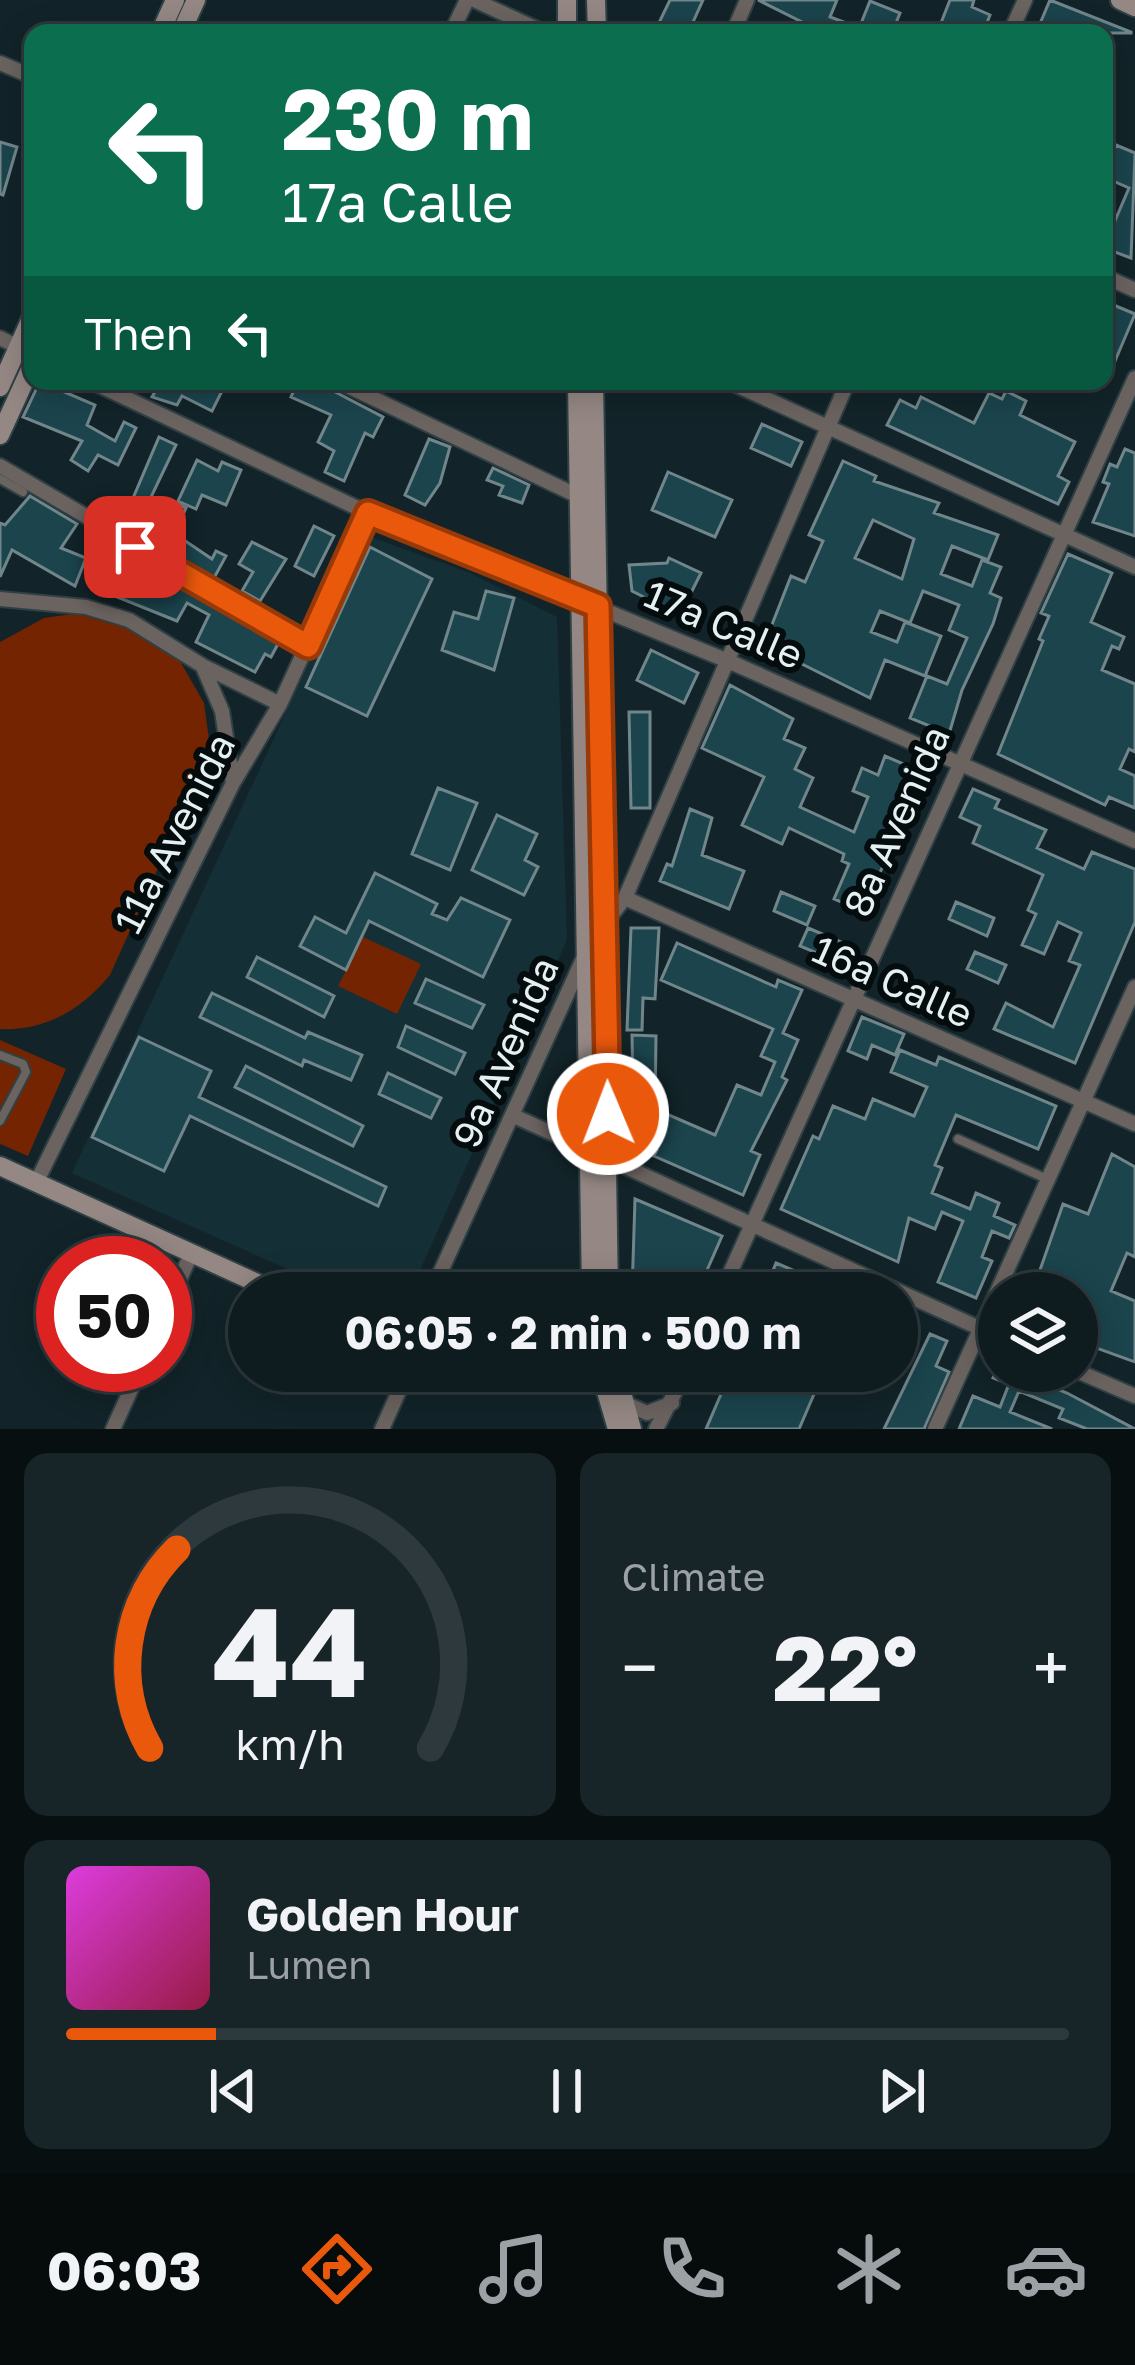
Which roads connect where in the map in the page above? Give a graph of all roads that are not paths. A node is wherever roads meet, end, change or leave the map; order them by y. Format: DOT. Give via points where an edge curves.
graph roads {
  1 [pos="470,0"];
  2 [pos="1120,0"];
  3 [pos="1135,7"];
  4 [pos="525,24"];
  5 [pos="17,346"];
  6 [pos="1135,378"];
  7 [pos="24,383"];
  8 [pos="0,387"];
  9 [pos="109,390"];
  10 [pos="356,390"];
  11 [pos="578,390"];
  12 [pos="595,390"];
  13 [pos="749,390"];
  14 [pos="844,390"];
  15 [pos="829,423"];
  16 [pos="0,435"];
  17 [pos="0,466"];
  18 [pos="0,479"];
  19 [pos="23,492"];
  20 [pos="580,497"];
  21 [pos="368,513"];
  22 [pos="1065,536"];
  23 [pos="1135,567"];
  24 [pos="579,598"];
  25 [pos="0,599"];
  26 [pos="598,606"];
  27 [pos="308,646"];
  28 [pos="728,661"];
  29 [pos="203,666"];
  30 [pos="280,704"];
  31 [pos="959,761"];
  32 [pos="233,782"];
  33 [pos="1135,841"];
  34 [pos="625,898"];
  35 [pos="606,921"];
  36 [pos="586,951"];
  37 [pos="1135,987"];
  38 [pos="852,999"];
  39 [pos="0,1055"];
  40 [pos="1082,1102"];
  41 [pos="514,1116"];
  42 [pos="0,1121"];
  43 [pos="1135,1124"];
  44 [pos="958,1139"];
  45 [pos="599,1154"];
  46 [pos="0,1166"];
  47 [pos="1048,1180"];
  48 [pos="36,1183"];
  49 [pos="753,1223"];
  50 [pos="156,1236"];
  51 [pos="192,1252"];
  52 [pos="234,1272"];
  53 [pos="440,1272"];
  54 [pos="593,1272"];
  55 [pos="607,1272"];
  56 [pos="731,1272"];
  57 [pos="1005,1272"];
  58 [pos="978,1328"];
  59 [pos="978,1330"];
  60 [pos="1098,1380"];
  61 [pos="130,1392"];
  62 [pos="399,1392"];
  63 [pos="611,1392"];
  64 [pos="619,1392"];
  65 [pos="677,1392"];
  66 [pos="1135,1396"];
  67 [pos="625,1403"];
  68 [pos="672,1403"];
  69 [pos="113,1429"];
  70 [pos="382,1429"];
  71 [pos="617,1429"];
  72 [pos="632,1429"];
  73 [pos="656,1429"];
  74 [pos="935,1429"];
  1 -- 4 [label="street"];
  2 -- 3 [label="main road"];
  5 -- 8 [label="main road"];
  6 -- 22 [label="street, 8a Avenida"];
  7 -- 16 [label="main road"];
  9 -- 21 [label="street, 17a Calle"];
  10 -- 20 [label="street"];
  11 -- 20 [label="main road"];
  12 -- 26 [label="main road"];
  13 -- 15 [label="street"];
  14 -- 15 [label="street, 9a Avenida"];
  15 -- 22 [label="street"];
  15 -- 28 [label="street, 9a Avenida"];
  17 -- 27 [label="street"];
  18 -- 19 [label="lane"];
  20 -- 24 [label="main road"];
  21 -- 24 [label="street, 17a Calle"];
  21 -- 27 [label="street, 11a Avenida"];
  22 -- 23 [label="street"];
  22 -- 31 [label="street, 8a Avenida"];
  24 -- 26 [label="street, 17a Calle"];
  24 -- 36 [label="main road"];
  25 -- 29 [label="street" via="129,620"];
  26 -- 28 [label="street, 17a Calle"];
  26 -- 35 [label="main road"];
  27 -- 30 [label="street, 11a Avenida"];
  28 -- 31 [label="street, 17a Calle"];
  28 -- 34 [label="street, 9a Avenida"];
  29 -- 30 [label="street"];
  29 -- 32 [label="street" via="223,710"];
  30 -- 32 [label="street, 11a Avenida"];
  31 -- 33 [label="street, 17a Calle"];
  31 -- 38 [label="street, 8a Avenida"];
  32 -- 48 [label="street, 11a Avenida"];
  34 -- 35 [label="street, 9a Avenida"];
  34 -- 38 [label="street, 16a Calle"];
  35 -- 36 [label="street, 9a Avenida"];
  35 -- 45 [label="main road"];
  36 -- 41 [label="street, 9a Avenida"];
  36 -- 45 [label="main road"];
  37 -- 40 [label="street"];
  38 -- 40 [label="street, 16a Calle"];
  38 -- 49 [label="street, 8a Avenida"];
  39 -- 42 [label="lane" via="26,1072"];
  40 -- 43 [label="street, 16a Calle"];
  40 -- 47 [label="street"];
  41 -- 45 [label="street"];
  41 -- 53 [label="street, 9a Avenida"];
  44 -- 47 [label="lane"];
  45 -- 49 [label="street"];
  45 -- 54 [label="main road"];
  45 -- 55 [label="main road"];
  46 -- 48 [label="main road"];
  47 -- 57 [label="street"];
  48 -- 50 [label="main road"];
  49 -- 56 [label="street, 8a Avenida"];
  49 -- 58 [label="street"];
  51 -- 52 [label="main road"];
  59 -- 74 [label="street"];
  60 -- 66 [label="street"];
  61 -- 69 [label="street"];
  62 -- 70 [label="street"];
  63 -- 71 [label="main road"];
  64 -- 67 [label="main road"];
  65 -- 68 [label="street"];
  67 -- 68 [label="street" via="646,1412"];
  67 -- 72 [label="main road"];
  68 -- 73 [label="street"];
}
